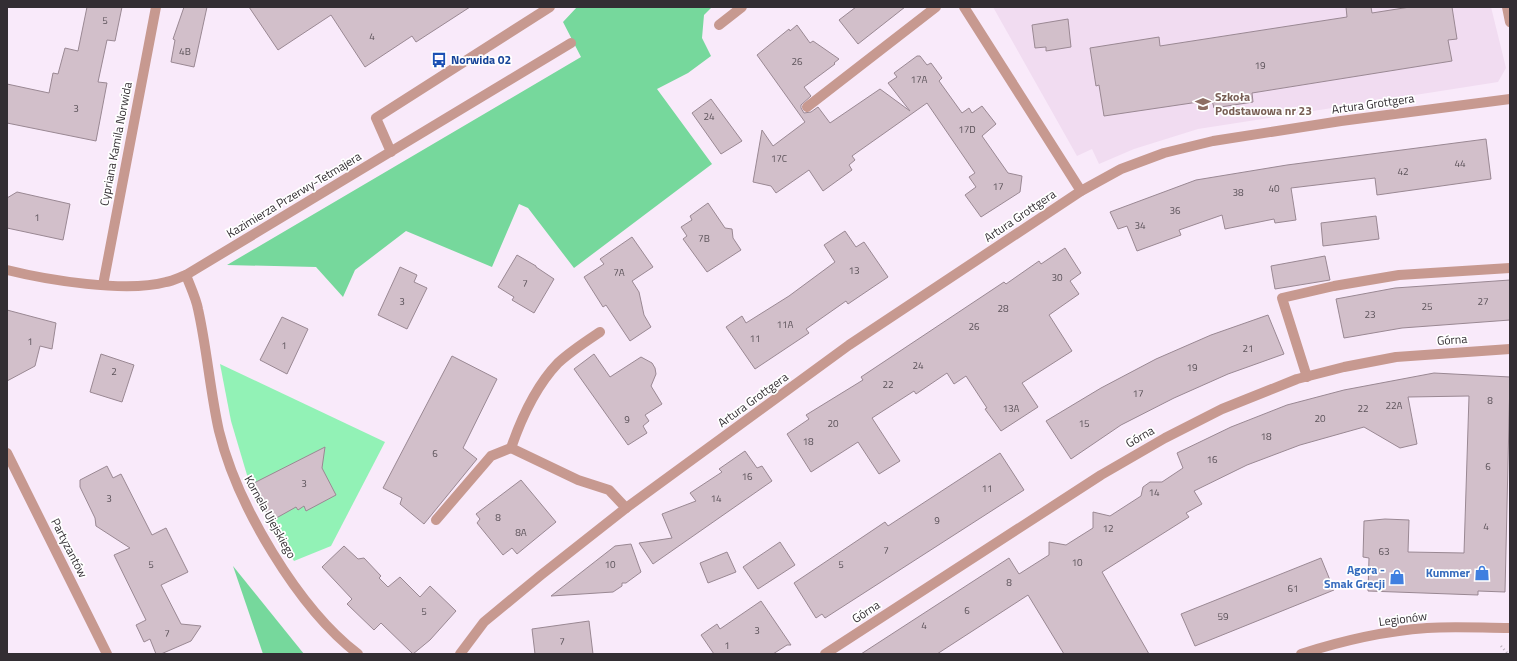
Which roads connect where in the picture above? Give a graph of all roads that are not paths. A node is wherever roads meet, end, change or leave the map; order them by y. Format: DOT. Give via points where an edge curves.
graph roads {
  1 [pos="156,7"];
  2 [pos="550,7"];
  3 [pos="742,7"];
  4 [pos="936,7"];
  5 [pos="964,7"];
  6 [pos="1507,7"];
  7 [pos="1510,22"];
  8 [pos="720,25"];
  9 [pos="571,43"];
  10 [pos="1510,99"];
  11 [pos="807,107"];
  12 [pos="391,152"];
  13 [pos="1081,191"];
  14 [pos="1510,268"];
  15 [pos="7,270"];
  16 [pos="186,275"];
  17 [pos="103,285"];
  18 [pos="600,332"];
  19 [pos="1510,349"];
  20 [pos="1307,377"];
  21 [pos="511,448"];
  22 [pos="7,453"];
  23 [pos="626,508"];
  24 [pos="436,520"];
  25 [pos="1510,628"];
  26 [pos="107,654"];
  27 [pos="358,654"];
  28 [pos="460,654"];
  29 [pos="825,654"];
  30 [pos="1301,654"];
  1 -- 17 [label="street, Cypriana Kamila Norwida"];
  2 -- 12 [label="street" via="376,118"];
  3 -- 8 [label="street"];
  4 -- 11 [label="street"];
  5 -- 13 [label="street"];
  6 -- 7 [label="street"];
  9 -- 12 [label="street, Kazimierza Przerwy-Tetmajera"];
  10 -- 13 [label="street, Artura Grottgera" via="1341,121 1213,142 1164,153 1121,169"];
  12 -- 16 [label="street, Kazimierza Przerwy-Tetmajera"];
  13 -- 23 [label="street, Artura Grottgera" via="849,345"];
  14 -- 20 [label="street" via="1399,275 1282,298"];
  15 -- 17 [label="street, Kazimierza Przerwy-Tetmajera"];
  16 -- 17 [label="street, Kazimierza Przerwy-Tetmajera" via="166,283 140,286"];
  16 -- 27 [label="street, Kornela Ujejskiego" via="198,308 220,432 234,478 259,529 288,576 317,615 340,640"];
  18 -- 21 [label="street" via="578,346 545,379 518,429"];
  19 -- 20 [label="street, Górna" via="1396,357"];
  20 -- 29 [label="street, Górna" via="1222,409 1100,475"];
  21 -- 23 [label="street" via="578,480 609,490"];
  21 -- 24 [label="street" via="491,456"];
  22 -- 26 [label="street, Partyzantów"];
  23 -- 28 [label="street, Artura Grottgera" via="540,574 484,622"];
  25 -- 30 [label="street, Legionów" via="1428,628 1363,638"];
}
